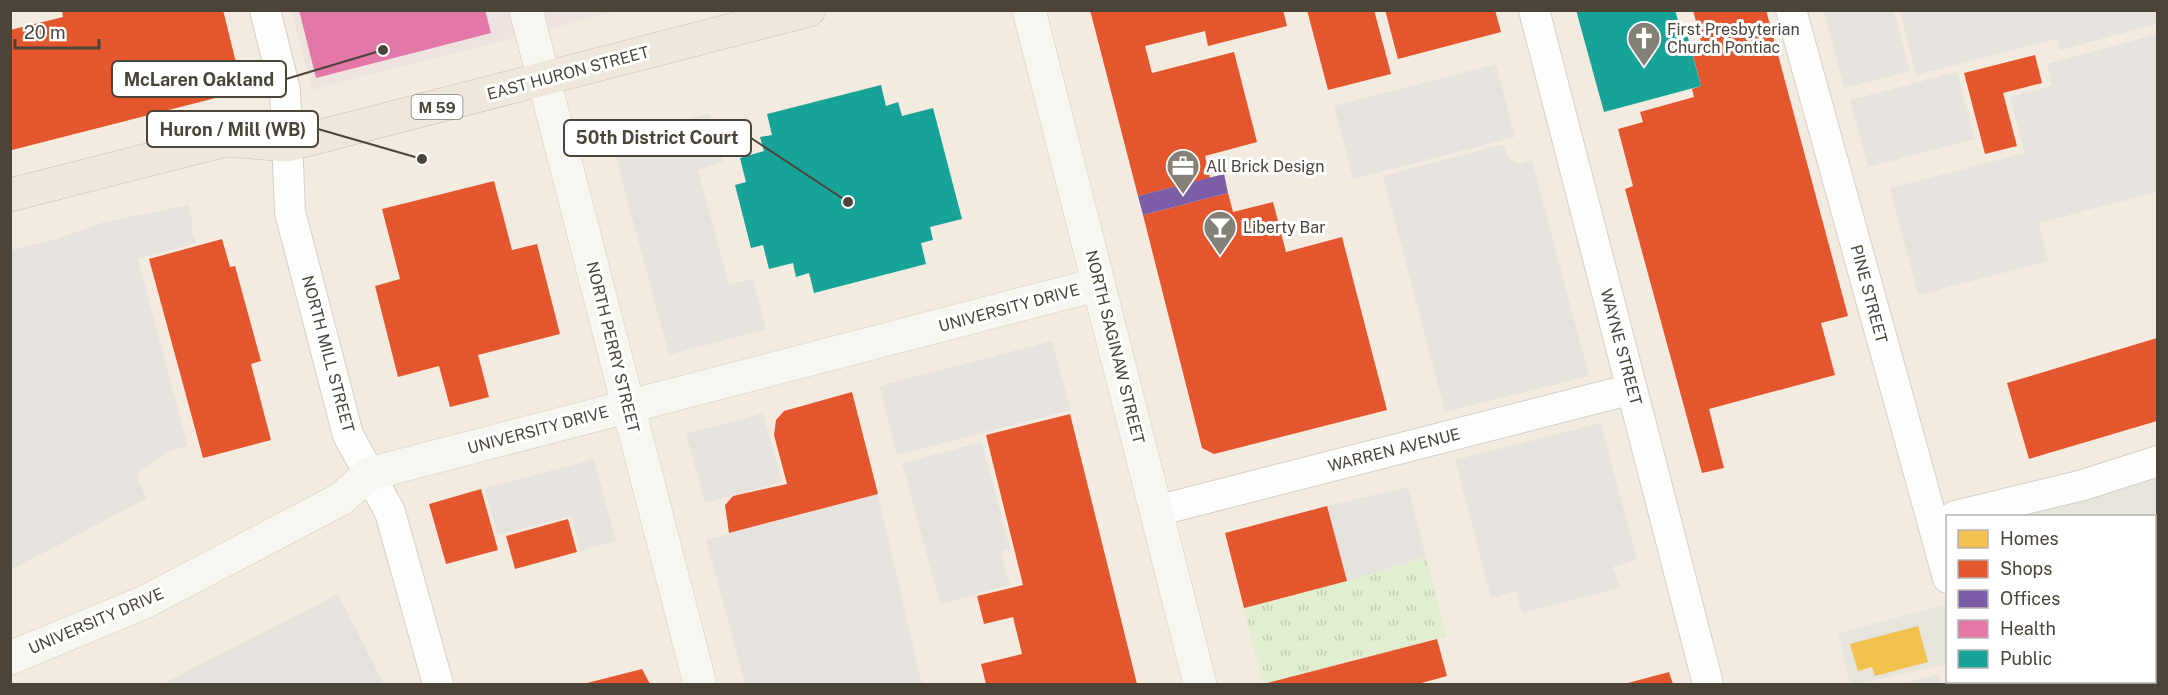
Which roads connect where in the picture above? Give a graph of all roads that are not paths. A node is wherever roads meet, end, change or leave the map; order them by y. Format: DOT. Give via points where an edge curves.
graph roads {
  1 [pos="265,10"];
  2 [pos="526,10"];
  3 [pos="810,10"];
  4 [pos="1029,10"];
  5 [pos="1534,10"];
  6 [pos="1791,10"];
  7 [pos="544,80"];
  8 [pos="287,145"];
  9 [pos="10,195"];
  10 [pos="1099,284"];
  11 [pos="1632,389"];
  12 [pos="628,407"];
  13 [pos="2157,461"];
  14 [pos="369,474"];
  15 [pos="1156,511"];
  16 [pos="1961,515"];
  17 [pos="1945,519"];
  18 [pos="1946,548"];
  19 [pos="10,658"];
  20 [pos="438,684"];
  21 [pos="700,684"];
  22 [pos="1200,684"];
  23 [pos="1708,684"];
  1 -- 8 [label="street, NORTH MILL STREET" via="285,90"];
  2 -- 7 [label="street, NORTH PERRY STREET"];
  3 -- 7 [label="highway, EAST HURON STREET / M 59"];
  4 -- 10 [label="street, NORTH SAGINAW STREET"];
  5 -- 11 [label="street, WAYNE STREET"];
  6 -- 17 [label="street, PINE STREET"];
  7 -- 8 [label="highway, EAST HURON STREET / M 59"];
  7 -- 12 [label="street, NORTH PERRY STREET"];
  8 -- 9 [label="highway, EAST HURON STREET / M 59" via="226,140"];
  8 -- 14 [label="street, NORTH MILL STREET" via="290,213 348,435"];
  10 -- 12 [label="street, UNIVERSITY DRIVE"];
  10 -- 15 [label="street, NORTH SAGINAW STREET"];
  11 -- 15 [label="street, WARREN AVENUE"];
  11 -- 23 [label="street, WAYNE STREET"];
  12 -- 14 [label="street, UNIVERSITY DRIVE"];
  12 -- 21 [label="street, NORTH PERRY STREET"];
  13 -- 16 [label="street" via="2083,485"];
  14 -- 19 [label="street, UNIVERSITY DRIVE" via="341,499 145,602"];
  14 -- 20 [label="street, NORTH MILL STREET" via="390,512"];
  15 -- 22 [label="street, NORTH SAGINAW STREET"];
  17 -- 18 [label="street, PINE STREET"];
}
